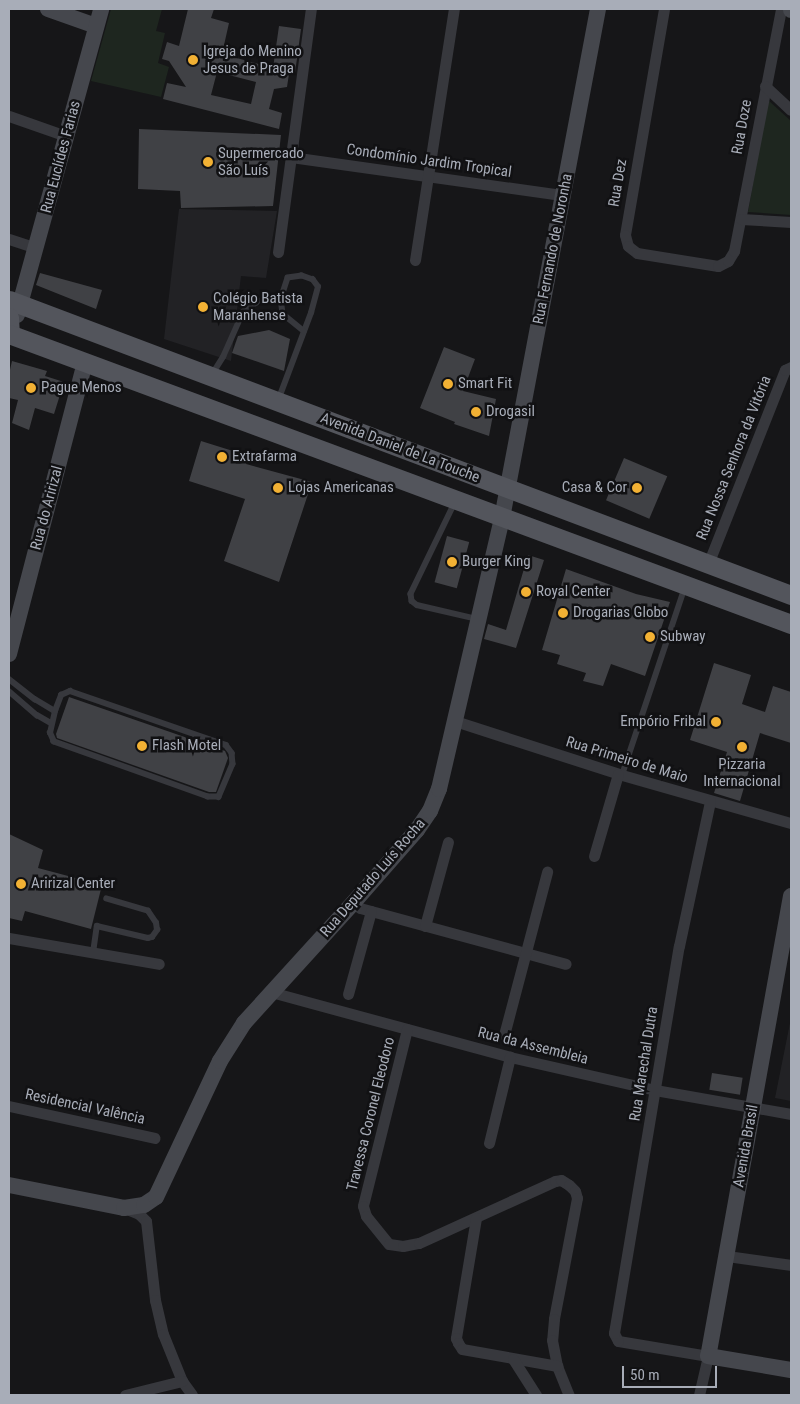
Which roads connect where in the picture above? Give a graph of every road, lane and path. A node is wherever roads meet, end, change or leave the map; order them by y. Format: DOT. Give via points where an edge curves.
graph roads {
  1 [pos="48,9"];
  2 [pos="101,9"];
  3 [pos="311,9"];
  4 [pos="454,9"];
  5 [pos="598,9"];
  6 [pos="664,9"];
  7 [pos="780,9"];
  8 [pos="96,26"];
  9 [pos="765,86"];
  10 [pos="791,110"];
  11 [pos="9,116"];
  12 [pos="66,136"];
  13 [pos="291,157"];
  14 [pos="428,176"];
  15 [pos="563,195"];
  16 [pos="741,219"];
  17 [pos="791,222"];
  18 [pos="9,239"];
  19 [pos="36,248"];
  20 [pos="734,251"];
  21 [pos="278,252"];
  22 [pos="415,260"];
  23 [pos="264,299"];
  24 [pos="11,321"];
  25 [pos="304,331"];
  26 [pos="85,363"];
  27 [pos="791,367"];
  28 [pos="211,377"];
  29 [pos="278,402"];
  30 [pos="507,489"];
  31 [pos="456,501"];
  32 [pos="502,518"];
  33 [pos="708,564"];
  34 [pos="685,585"];
  35 [pos="791,595"];
  36 [pos="478,620"];
  37 [pos="791,624"];
  38 [pos="9,654"];
  39 [pos="9,679"];
  40 [pos="9,691"];
  41 [pos="55,711"];
  42 [pos="455,721"];
  43 [pos="51,723"];
  44 [pos="620,774"];
  45 [pos="710,801"];
  46 [pos="791,823"];
  47 [pos="448,842"];
  48 [pos="594,856"];
  49 [pos="547,872"];
  50 [pos="791,896"];
  51 [pos="107,899"];
  52 [pos="354,902"];
  53 [pos="371,911"];
  54 [pos="425,926"];
  55 [pos="788,934"];
  56 [pos="9,938"];
  57 [pos="92,952"];
  58 [pos="526,953"];
  59 [pos="159,964"];
  60 [pos="566,964"];
  61 [pos="271,992"];
  62 [pos="348,994"];
  63 [pos="407,1029"];
  64 [pos="504,1035"];
  65 [pos="510,1057"];
  66 [pos="655,1090"];
  67 [pos="9,1106"];
  68 [pos="753,1107"];
  69 [pos="791,1114"];
  70 [pos="155,1138"];
  71 [pos="489,1144"];
  72 [pos="9,1186"];
  73 [pos="156,1197"];
  74 [pos="124,1208"];
  75 [pos="476,1218"];
  76 [pos="148,1229"];
  77 [pos="727,1256"];
  78 [pos="791,1266"];
  79 [pos="708,1356"];
  80 [pos="513,1359"];
  81 [pos="557,1366"];
  82 [pos="791,1370"];
  83 [pos="182,1381"];
  84 [pos="125,1395"];
  85 [pos="192,1395"];
  86 [pos="536,1395"];
  87 [pos="568,1395"];
  88 [pos="699,1395"];
  1 -- 8 [label="main road"];
  2 -- 8 [label="main road, Rua Euclídes Farias"];
  3 -- 13 [label="street"];
  4 -- 14 [label="street"];
  5 -- 15 [label="main road, Rua Fernando de Noronha"];
  6 -- 20 [label="street, Rua Dez" via="625,230 626,242 632,251 718,266 728,261"];
  7 -- 9 [label="street, Rua Doze"];
  8 -- 12 [label="main road, Rua Euclídes Farias"];
  9 -- 10 [label="street"];
  9 -- 16 [label="street, Rua Doze"];
  11 -- 12 [label="street"];
  12 -- 19 [label="main road, Rua Euclídes Farias"];
  13 -- 14 [label="street, Condomínio Jardim Tropical"];
  13 -- 21 [label="street"];
  14 -- 15 [label="street, Condomínio Jardim Tropical"];
  14 -- 22 [label="street"];
  15 -- 30 [label="main road, Rua Fernando de Noronha"];
  16 -- 17 [label="street"];
  16 -- 20 [label="street, Rua Doze"];
  18 -- 19 [label="street"];
  19 -- 24 [label="main road, Rua Euclídes Farias"];
  23 -- 28 [label="lane" via="243,312"];
  24 -- 26 [label="main road, Avenida Daniel de La Touche"];
  24 -- 28 [label="main road, Avenida Daniel de La Touche"];
  25 -- 25 [label="lane" via="318,287 313,280 302,276 288,278 281,299 283,314"];
  25 -- 29 [label="lane"];
  26 -- 31 [label="main road, Avenida Daniel de La Touche"];
  26 -- 38 [label="main road, Rua do Aririzal"];
  27 -- 33 [label="street, Rua Nossa Senhora da Vitória" via="785,370"];
  28 -- 29 [label="main road, Avenida Daniel de La Touche"];
  29 -- 30 [label="main road, Avenida Daniel de La Touche"];
  30 -- 32 [label="main road, Rua Deputado Luís Rocha"];
  30 -- 33 [label="main road, Avenida Daniel de La Touche"];
  31 -- 32 [label="main road, Avenida Daniel de La Touche"];
  31 -- 36 [label="lane" via="411,594 412,601"];
  32 -- 34 [label="main road, Avenida Daniel de La Touche"];
  32 -- 36 [label="main road, Rua Deputado Luís Rocha"];
  33 -- 35 [label="main road, Avenida Daniel de La Touche"];
  34 -- 37 [label="main road, Avenida Daniel de La Touche"];
  34 -- 44 [label="lane"];
  36 -- 42 [label="main road, Rua Deputado Luís Rocha"];
  39 -- 41 [label="lane"];
  40 -- 43 [label="lane"];
  41 -- 43 [label="lane"];
  41 -- 43 [label="lane" via="61,695 75,692 226,746 232,753 233,764 219,797 208,797 54,742 50,733"];
  42 -- 44 [label="street, Rua Primeiro de Maio"];
  42 -- 52 [label="main road, Rua Deputado Luís Rocha" via="430,811"];
  44 -- 45 [label="street, Rua Primeiro de Maio"];
  44 -- 48 [label="street"];
  45 -- 46 [label="street, Rua Primeiro de Maio"];
  45 -- 66 [label="street, Rua Marechal Dutra" via="679,946"];
  47 -- 54 [label="street"];
  49 -- 58 [label="street"];
  50 -- 55 [label="main road, Avenida Brasil"];
  51 -- 57 [label="lane" via="148,911 157,930 148,938 97,926"];
  52 -- 53 [label="street"];
  52 -- 61 [label="main road, Rua Deputado Luís Rocha"];
  53 -- 54 [label="street"];
  53 -- 62 [label="street"];
  54 -- 58 [label="street"];
  55 -- 68 [label="main road, Avenida Brasil"];
  56 -- 57 [label="street"];
  57 -- 59 [label="street"];
  58 -- 60 [label="street"];
  58 -- 64 [label="street"];
  61 -- 63 [label="street, Rua da Assembleia"];
  61 -- 73 [label="main road, Rua Deputado Luís Rocha" via="231,1041"];
  63 -- 65 [label="street, Rua da Assembleia"];
  63 -- 75 [label="street, Travessa Coronel Eleodoro" via="363,1206 366,1216 382,1237 396,1246 419,1243"];
  65 -- 66 [label="street, Rua da Assembleia"];
  65 -- 71 [label="street"];
  66 -- 68 [label="street, Rua da Assembleia"];
  66 -- 79 [label="street, Rua Marechal Dutra" via="614,1333 618,1340"];
  67 -- 70 [label="street, Residencial Valência"];
  68 -- 69 [label="street, Rua da Assembleia"];
  68 -- 77 [label="main road, Avenida Brasil"];
  72 -- 74 [label="main road"];
  73 -- 74 [label="main road" via="144,1206"];
  73 -- 76 [label="street, Rua Deputado Luís Rocha"];
  74 -- 76 [label="street" via="143,1217"];
  75 -- 80 [label="street" via="456,1338 462,1349"];
  75 -- 81 [label="street" via="555,1181 564,1182 576,1191 553,1331"];
  76 -- 83 [label="street, Rua Deputado Luís Rocha" via="155,1300"];
  77 -- 78 [label="street"];
  77 -- 79 [label="main road, Avenida Brasil"];
  79 -- 82 [label="main road"];
  79 -- 88 [label="street, Avenida Brasil"];
  80 -- 81 [label="street"];
  80 -- 86 [label="street"];
  81 -- 87 [label="street"];
  83 -- 84 [label="street"];
  83 -- 85 [label="street, Rua Deputado Luís Rocha"];
}
